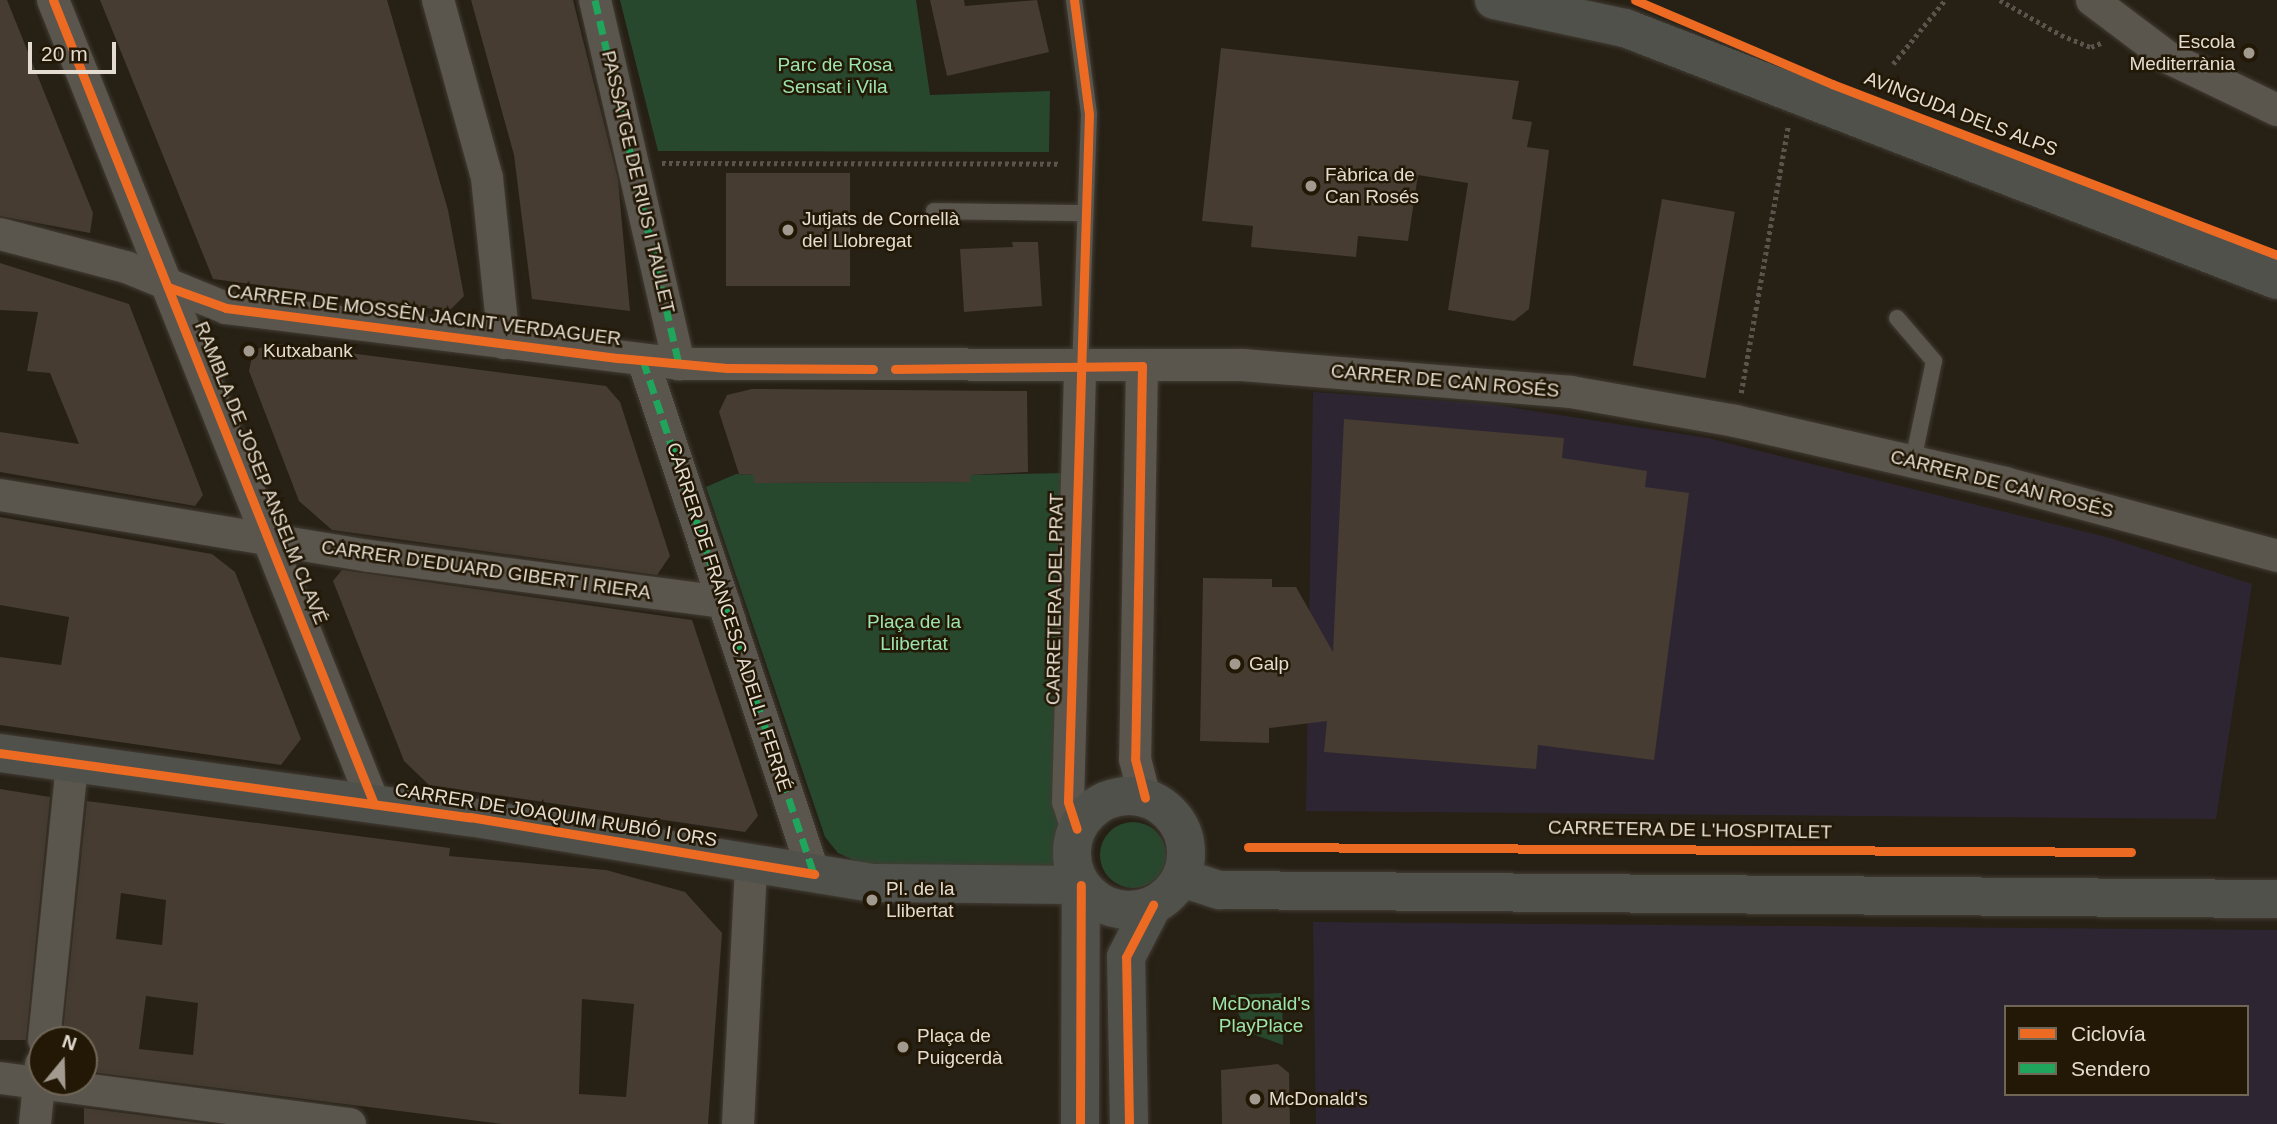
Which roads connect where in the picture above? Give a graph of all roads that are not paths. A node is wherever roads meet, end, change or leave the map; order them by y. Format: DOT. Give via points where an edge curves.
graph roads {
  1 [pos="53,0"];
  2 [pos="438,0"];
  3 [pos="595,0"];
  4 [pos="1074,0"];
  5 [pos="1494,0"];
  6 [pos="2092,0"];
  7 [pos="2277,110"];
  8 [pos="934,211"];
  9 [pos="1085,213"];
  10 [pos="0,234"];
  11 [pos="2277,280"];
  12 [pos="168,287"];
  13 [pos="1897,318"];
  14 [pos="504,343"];
  15 [pos="643,360"];
  16 [pos="679,364"];
  17 [pos="1142,366"];
  18 [pos="1080,368"];
  19 [pos="1913,461"];
  20 [pos="0,495"];
  21 [pos="269,540"];
  22 [pos="2277,556"];
  23 [pos="724,602"];
  24 [pos="0,753"];
  25 [pos="72,763"];
  26 [pos="1144,798"];
  27 [pos="374,804"];
  28 [pos="1077,828"];
  29 [pos="751,863"];
  30 [pos="814,874"];
  31 [pos="1182,878"];
  32 [pos="1081,885"];
  33 [pos="2277,899"];
  34 [pos="1153,905"];
  35 [pos="45,1026"];
  36 [pos="28,1072"];
  37 [pos="0,1078"];
  38 [pos="98,1079"];
  39 [pos="38,1096"];
  40 [pos="35,1124"];
  41 [pos="350,1124"];
  42 [pos="738,1124"];
  43 [pos="1080,1124"];
  44 [pos="1129,1124"];
  1 -- 12 [label="street, RAMBLA DE JOSEP ANSELM CLAVÉ"];
  2 -- 14 [label="street" via="487,178"];
  3 -- 16 [label="street, PASSATGE DE RIUS I TAULET" via="637,163"];
  4 -- 9 [label="lane" via="1088,80"];
  5 -- 11 [label="street" via="1625,28"];
  6 -- 7 [label="street" via="2169,58"];
  8 -- 9 [label="lane"];
  9 -- 18 [label="lane"];
  10 -- 12 [label="street, CARRER DE MOSSÈN JACINT VERDAGUER" via="126,267"];
  12 -- 14 [label="street, CARRER DE MOSSÈN JACINT VERDAGUER" via="226,308"];
  12 -- 21 [label="street, RAMBLA DE JOSEP ANSELM CLAVÉ"];
  13 -- 19 [label="lane" via="1934,361"];
  14 -- 15 [label="street, CARRER DE MOSSÈN JACINT VERDAGUER"];
  15 -- 16 [label="street, CARRER DE MOSSÈN JACINT VERDAGUER"];
  15 -- 23 [label="street, CARRER DE FRANCESC ADELL I FERRÉ"];
  16 -- 18 [label="street, CARRER DE CAN ROSÉS"];
  17 -- 18 [label="street, CARRER DE CAN ROSÉS"];
  17 -- 19 [label="street, CARRER DE CAN ROSÉS" via="1243,365 1493,381 1735,421"];
  17 -- 26 [label="street" via="1135,759"];
  18 -- 28 [label="street, CARRETERA DEL PRAT" via="1068,802"];
  19 -- 22 [label="street, CARRER DE CAN ROSÉS"];
  20 -- 21 [label="street, CARRER D'EDUARD GIBERT I RIERA"];
  21 -- 23 [label="street, CARRER D'EDUARD GIBERT I RIERA"];
  21 -- 27 [label="street, RAMBLA DE JOSEP ANSELM CLAVÉ"];
  23 -- 30 [label="street, CARRER DE FRANCESC ADELL I FERRÉ"];
  24 -- 25 [label="street, CARRER DE JOAQUIM RUBIÓ I ORS"];
  25 -- 27 [label="street, CARRER DE JOAQUIM RUBIÓ I ORS"];
  25 -- 35 [label="street"];
  26 -- 28 [label="street" via="1110,797 1086,814"];
  26 -- 31 [label="street" via="1161,805 1183,833"];
  27 -- 29 [label="street, CARRER DE JOAQUIM RUBIÓ I ORS"];
  28 -- 32 [label="street" via="1073,859"];
  29 -- 30 [label="street, CARRER DE JOAQUIM RUBIÓ I ORS"];
  29 -- 42 [label="street"];
  30 -- 32 [label="street, CARRER DE JOAQUIM RUBIÓ I ORS" via="874,883"];
  31 -- 33 [label="street" via="1220,890"];
  31 -- 34 [label="street"];
  32 -- 34 [label="street" via="1111,907"];
  32 -- 43 [label="street"];
  34 -- 44 [label="street" via="1126,957"];
  36 -- 37 [label="street"];
  38 -- 41 [label="street"];
  39 -- 40 [label="street"];
}
